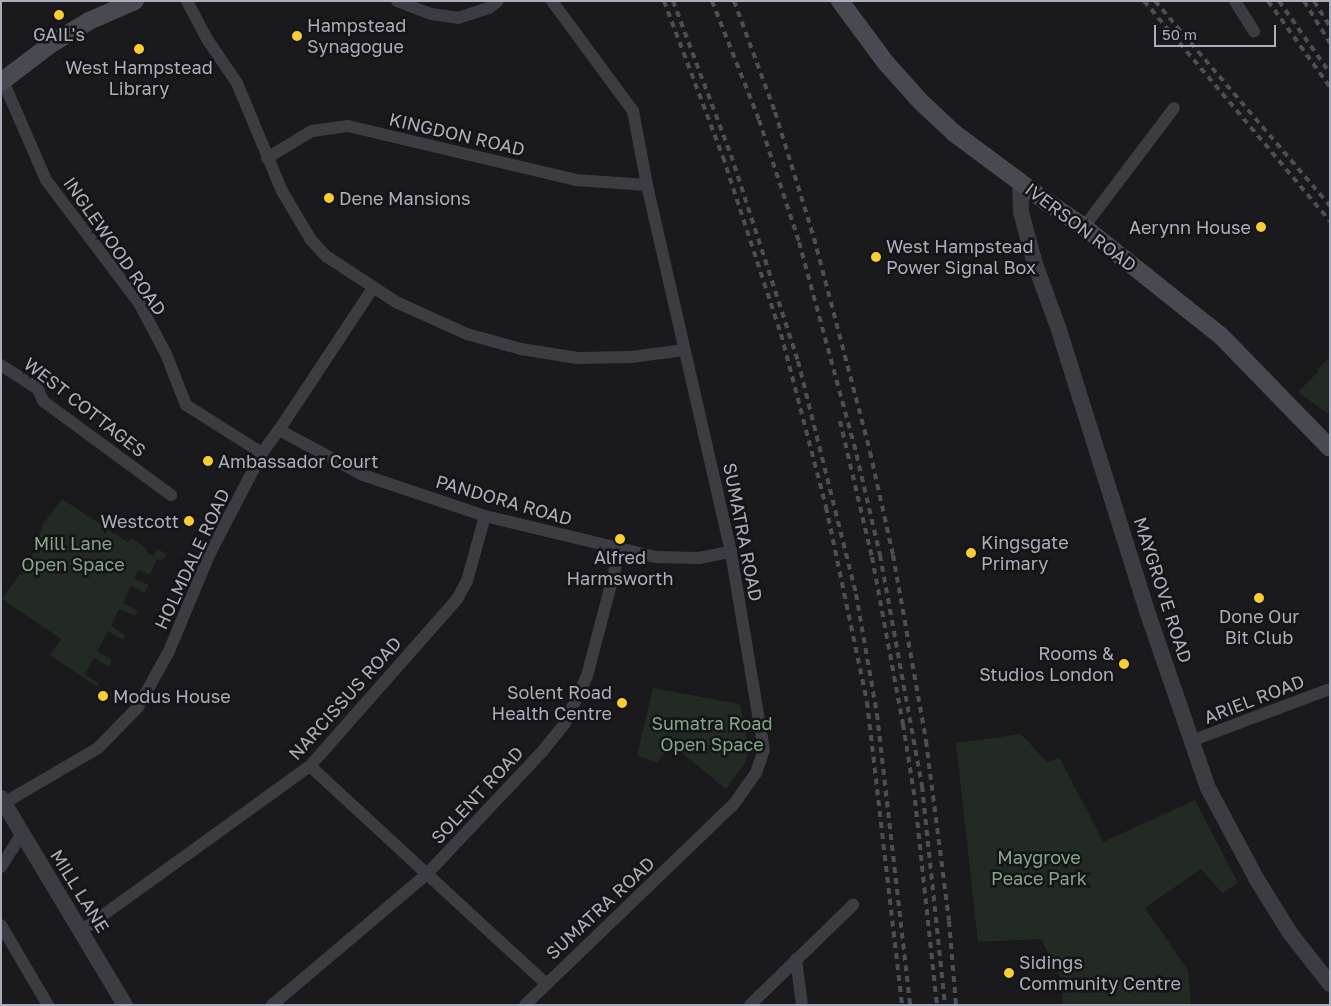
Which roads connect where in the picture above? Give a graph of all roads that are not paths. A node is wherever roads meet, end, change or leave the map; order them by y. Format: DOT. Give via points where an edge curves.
graph roads {
  1 [pos="135,1"];
  2 [pos="187,1"];
  3 [pos="397,1"];
  4 [pos="498,1"];
  5 [pos="552,1"];
  6 [pos="840,1"];
  7 [pos="1235,1"];
  8 [pos="1254,32"];
  9 [pos="2,81"];
  10 [pos="1174,108"];
  11 [pos="267,158"];
  12 [pos="1020,181"];
  13 [pos="647,185"];
  14 [pos="1084,227"];
  15 [pos="373,288"];
  16 [pos="685,350"];
  17 [pos="1,365"];
  18 [pos="280,430"];
  19 [pos="1330,448"];
  20 [pos="262,453"];
  21 [pos="171,495"];
  22 [pos="484,516"];
  23 [pos="620,550"];
  24 [pos="731,552"];
  25 [pos="1328,692"];
  26 [pos="1191,741"];
  27 [pos="310,766"];
  28 [pos="3,801"];
  29 [pos="21,835"];
  30 [pos="1,867"];
  31 [pos="426,875"];
  32 [pos="853,905"];
  33 [pos="1,925"];
  34 [pos="81,931"];
  35 [pos="796,959"];
  36 [pos="546,984"];
  37 [pos="1330,984"];
  38 [pos="48,1005"];
  39 [pos="125,1005"];
  40 [pos="272,1005"];
  41 [pos="525,1005"];
  42 [pos="750,1005"];
  43 [pos="802,1005"];
  1 -- 9 [label="main road" via="89,21 51,44"];
  2 -- 11 [label="street" via="207,39 237,83"];
  3 -- 4 [label="street" via="431,14 458,18 489,8"];
  5 -- 13 [label="street, SUMATRA ROAD" via="633,111"];
  6 -- 12 [label="main road, IVERSON ROAD" via="886,63 921,102 954,133"];
  7 -- 8 [label="street"];
  9 -- 20 [label="street, INGLEWOOD ROAD" via="46,180 139,303 166,354 186,405"];
  10 -- 14 [label="street"];
  11 -- 13 [label="street, KINGDON ROAD" via="312,131 348,126 576,180"];
  11 -- 15 [label="street" via="311,240 326,256"];
  12 -- 14 [label="main road, IVERSON ROAD"];
  12 -- 26 [label="street, MAYGROVE ROAD" via="1021,212 1035,264 1062,338"];
  13 -- 16 [label="street, SUMATRA ROAD"];
  14 -- 19 [label="main road, IVERSON ROAD" via="1221,336"];
  15 -- 16 [label="street" via="467,334 521,350 577,358 631,357"];
  15 -- 18 [label="street, HOLMDALE ROAD"];
  16 -- 24 [label="street, SUMATRA ROAD"];
  17 -- 21 [label="street, WEST COTTAGES" via="38,389 43,401"];
  18 -- 20 [label="street, HOLMDALE ROAD"];
  18 -- 22 [label="street, PANDORA ROAD" via="363,475"];
  20 -- 28 [label="street, HOLMDALE ROAD" via="210,553 169,651 138,707 98,748"];
  22 -- 23 [label="street, PANDORA ROAD"];
  22 -- 27 [label="street, NARCISSUS ROAD" via="467,581 457,599"];
  23 -- 24 [label="street, PANDORA ROAD" via="677,559"];
  23 -- 31 [label="street, SOLENT ROAD" via="587,676 565,722 541,753"];
  24 -- 36 [label="street, SUMATRA ROAD" via="764,750 756,773 734,804"];
  25 -- 26 [label="street, ARIEL ROAD"];
  26 -- 37 [label="street, MAYGROVE ROAD" via="1208,788 1256,878 1290,933"];
  27 -- 31 [label="street"];
  27 -- 34 [label="street, NARCISSUS ROAD"];
  28 -- 29 [label="street, MILL LANE"];
  29 -- 30 [label="street"];
  29 -- 34 [label="street, MILL LANE"];
  31 -- 36 [label="street"];
  31 -- 40 [label="street, SOLENT ROAD"];
  32 -- 35 [label="street"];
  33 -- 38 [label="street"];
  34 -- 39 [label="street, MILL LANE"];
  35 -- 42 [label="street"];
  35 -- 43 [label="street"];
  36 -- 41 [label="street, SUMATRA ROAD"];
}
